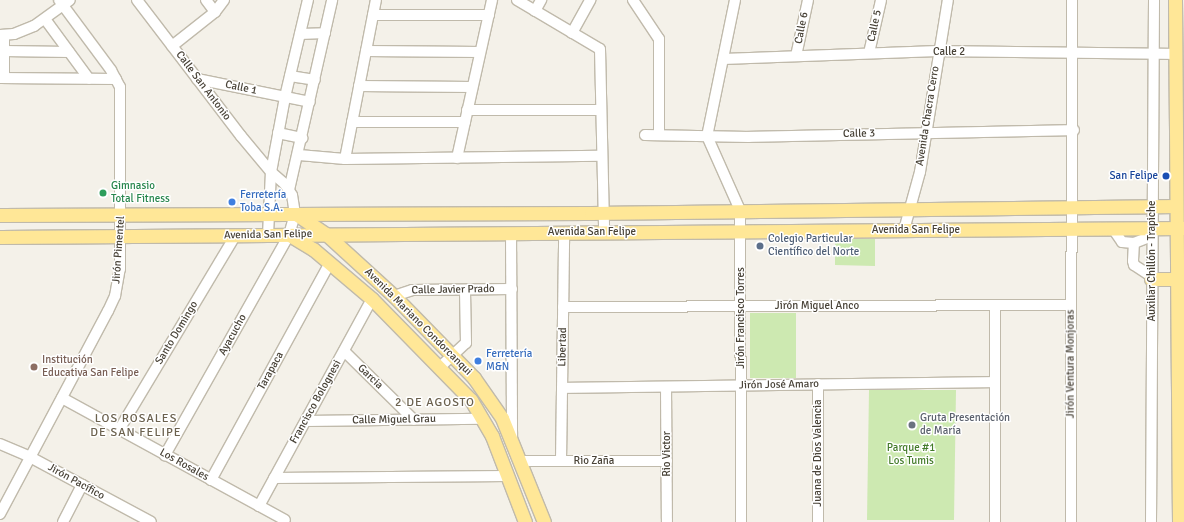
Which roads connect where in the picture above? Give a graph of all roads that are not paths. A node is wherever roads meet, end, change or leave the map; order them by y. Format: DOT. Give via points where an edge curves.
graph roads {
  1 [pos="137,0"];
  2 [pos="206,0"];
  3 [pos="224,0"];
  4 [pos="308,0"];
  5 [pos="332,0"];
  6 [pos="376,0"];
  7 [pos="492,0"];
  8 [pos="517,0"];
  9 [pos="541,0"];
  10 [pos="590,0"];
  11 [pos="633,0"];
  12 [pos="736,0"];
  13 [pos="808,0"];
  14 [pos="881,0"];
  15 [pos="948,0"];
  16 [pos="1072,0"];
  17 [pos="1154,0"];
  18 [pos="1175,0"];
  19 [pos="64,2"];
  20 [pos="535,11"];
  21 [pos="215,12"];
  22 [pos="373,15"];
  23 [pos="489,15"];
  24 [pos="45,19"];
  25 [pos="325,33"];
  26 [pos="572,33"];
  27 [pos="300,34"];
  28 [pos="2,35"];
  29 [pos="172,46"];
  30 [pos="4,51"];
  31 [pos="366,51"];
  32 [pos="938,51"];
  33 [pos="69,52"];
  34 [pos="480,52"];
  35 [pos="869,53"];
  36 [pos="1072,53"];
  37 [pos="1175,54"];
  38 [pos="1154,55"];
  39 [pos="796,56"];
  40 [pos="723,59"];
  41 [pos="290,76"];
  42 [pos="2,78"];
  43 [pos="89,79"];
  44 [pos="116,79"];
  45 [pos="197,79"];
  46 [pos="315,80"];
  47 [pos="359,86"];
  48 [pos="472,87"];
  49 [pos="285,97"];
  50 [pos="310,102"];
  51 [pos="467,110"];
  52 [pos="601,110"];
  53 [pos="352,122"];
  54 [pos="465,122"];
  55 [pos="1074,130"];
  56 [pos="927,132"];
  57 [pos="278,133"];
  58 [pos="645,135"];
  59 [pos="659,135"];
  60 [pos="707,136"];
  61 [pos="302,138"];
  62 [pos="299,155"];
  63 [pos="601,156"];
  64 [pos="457,158"];
  65 [pos="345,159"];
  66 [pos="271,172"];
  67 [pos="289,190"];
  68 [pos="1176,206"];
  69 [pos="1073,207"];
  70 [pos="1152,207"];
  71 [pos="910,209"];
  72 [pos="740,210"];
  73 [pos="603,212"];
  74 [pos="122,214"];
  75 [pos="267,214"];
  76 [pos="294,214"];
  77 [pos="0,215"];
  78 [pos="1180,228"];
  79 [pos="1072,229"];
  80 [pos="1113,229"];
  81 [pos="904,230"];
  82 [pos="604,232"];
  83 [pos="740,232"];
  84 [pos="511,233"];
  85 [pos="564,233"];
  86 [pos="1152,233"];
  87 [pos="326,234"];
  88 [pos="268,235"];
  89 [pos="289,235"];
  90 [pos="0,236"];
  91 [pos="235,236"];
  92 [pos="122,237"];
  93 [pos="1134,243"];
  94 [pos="330,263"];
  95 [pos="1151,278"];
  96 [pos="1177,279"];
  97 [pos="512,289"];
  98 [pos="465,290"];
  99 [pos="394,296"];
  100 [pos="372,299"];
  101 [pos="995,305"];
  102 [pos="1071,305"];
  103 [pos="741,306"];
  104 [pos="563,307"];
  105 [pos="344,351"];
  106 [pos="453,355"];
  107 [pos="441,366"];
  108 [pos="995,382"];
  109 [pos="818,384"];
  110 [pos="741,385"];
  111 [pos="666,386"];
  112 [pos="562,388"];
  113 [pos="62,398"];
  114 [pos="482,419"];
  115 [pos="414,420"];
  116 [pos="306,421"];
  117 [pos="119,430"];
  118 [pos="512,442"];
  119 [pos="0,444"];
  120 [pos="165,455"];
  121 [pos="30,457"];
  122 [pos="520,461"];
  123 [pos="561,461"];
  124 [pos="667,461"];
  125 [pos="507,476"];
  126 [pos="274,478"];
  127 [pos="211,480"];
  128 [pos="82,485"];
  129 [pos="259,506"];
  130 [pos="0,514"];
  131 [pos="135,519"];
  132 [pos="285,521"];
  133 [pos="63,522"];
  134 [pos="151,522"];
  135 [pos="524,522"];
  136 [pos="544,522"];
  137 [pos="667,522"];
  138 [pos="741,522"];
  139 [pos="818,522"];
  140 [pos="995,522"];
  141 [pos="1071,522"];
  142 [pos="1151,522"];
  143 [pos="1179,522"];
  1 -- 29 [label="street, Calle San Antonio"];
  2 -- 21 [label="street"];
  3 -- 21 [label="street"];
  4 -- 27 [label="street"];
  5 -- 25 [label="street"];
  6 -- 22 [label="street"];
  7 -- 23 [label="street"];
  8 -- 20 [label="street"];
  9 -- 20 [label="street"];
  10 -- 26 [label="street"];
  11 -- 59 [label="street" via="659,39"];
  12 -- 40 [label="street"];
  13 -- 39 [label="street, Calle 6"];
  14 -- 35 [label="street, Calle 5"];
  15 -- 32 [label="street, Avenida Chacra Cerro"];
  16 -- 36 [label="street, Jirón Ventura Monjoras"];
  17 -- 38 [label="street, Auxiliar Chillón - Trapiche"];
  18 -- 37 [label="main road"];
  19 -- 24 [label="street"];
  19 -- 44 [label="street, Jirón Pimentel"];
  20 -- 26 [label="street"];
  21 -- 29 [label="street"];
  22 -- 23 [label="street"];
  22 -- 31 [label="street"];
  23 -- 34 [label="street"];
  24 -- 28 [label="street" via="24,31"];
  24 -- 33 [label="street"];
  25 -- 27 [label="street"];
  25 -- 46 [label="street"];
  26 -- 52 [label="street" via="600,49"];
  27 -- 41 [label="street"];
  28 -- 30 [label="street"];
  29 -- 45 [label="street, Calle San Antonio"];
  30 -- 33 [label="street"];
  30 -- 42 [label="street"];
  31 -- 34 [label="street"];
  31 -- 47 [label="street"];
  32 -- 35 [label="street, Calle 2"];
  32 -- 36 [label="street, Calle 2"];
  32 -- 56 [label="street, Avenida Chacra Cerro"];
  33 -- 43 [label="street"];
  34 -- 48 [label="street"];
  35 -- 39 [label="street, Calle 2"];
  36 -- 38 [label="street, Calle 2"];
  36 -- 55 [label="street, Jirón Ventura Monjoras"];
  37 -- 38 [label="street, Calle 2"];
  37 -- 68 [label="main road"];
  38 -- 70 [label="street, Auxiliar Chillón - Trapiche"];
  39 -- 40 [label="street, Calle 2"];
  40 -- 60 [label="street"];
  41 -- 46 [label="street"];
  41 -- 49 [label="street"];
  42 -- 43 [label="street"];
  43 -- 44 [label="street"];
  44 -- 74 [label="street, Jirón Pimentel" via="121,97"];
  45 -- 49 [label="street, Calle 1"];
  45 -- 66 [label="street, Calle San Antonio"];
  46 -- 50 [label="street"];
  47 -- 48 [label="street"];
  47 -- 53 [label="street"];
  48 -- 51 [label="street"];
  49 -- 50 [label="street, Calle 1"];
  49 -- 57 [label="street"];
  50 -- 61 [label="street"];
  51 -- 52 [label="street"];
  51 -- 54 [label="street"];
  52 -- 63 [label="street"];
  53 -- 54 [label="street"];
  53 -- 65 [label="street"];
  54 -- 64 [label="street"];
  55 -- 56 [label="street, Calle 3"];
  55 -- 69 [label="street, Jirón Ventura Monjoras"];
  56 -- 60 [label="street, Calle 3"];
  56 -- 71 [label="street, Avenida Chacra Cerro"];
  57 -- 61 [label="street"];
  57 -- 66 [label="street"];
  58 -- 59 [label="street, Calle 3"];
  59 -- 60 [label="street, Calle 3"];
  60 -- 72 [label="street"];
  61 -- 62 [label="street"];
  62 -- 65 [label="street"];
  62 -- 67 [label="street"];
  63 -- 64 [label="street"];
  63 -- 73 [label="street"];
  64 -- 65 [label="street"];
  66 -- 67 [label="street"];
  66 -- 75 [label="street"];
  67 -- 76 [label="street"];
  68 -- 70 [label="main road, Avenida San Felipe"];
  68 -- 78 [label="main road"];
  69 -- 70 [label="main road, Avenida San Felipe"];
  69 -- 71 [label="main road, Avenida San Felipe"];
  69 -- 79 [label="street, Jirón Ventura Monjoras"];
  70 -- 86 [label="street, Auxiliar Chillón - Trapiche"];
  71 -- 72 [label="main road, Avenida San Felipe"];
  71 -- 81 [label="street, Avenida Chacra Cerro"];
  72 -- 73 [label="main road, Avenida San Felipe"];
  72 -- 83 [label="street, Jirón Francisco Torres"];
  73 -- 76 [label="main road, Avenida San Felipe"];
  73 -- 82 [label="street"];
  74 -- 75 [label="main road, Avenida San Felipe"];
  74 -- 77 [label="main road, Avenida San Felipe"];
  74 -- 92 [label="street, Jirón Pimentel"];
  75 -- 76 [label="main road, Avenida San Felipe"];
  75 -- 88 [label="street"];
  76 -- 87 [label="main road, Avenida Mariano Condorcanqui"];
  76 -- 89 [label="street, Ayacucho"];
  78 -- 86 [label="main road, Avenida San Felipe"];
  78 -- 96 [label="main road"];
  79 -- 80 [label="main road, Avenida San Felipe"];
  79 -- 81 [label="main road, Avenida San Felipe"];
  79 -- 102 [label="street, Jirón Ventura Monjoras"];
  80 -- 86 [label="main road, Avenida San Felipe"];
  80 -- 93 [label="street" via="1122,242"];
  81 -- 83 [label="main road, Avenida San Felipe"];
  82 -- 83 [label="main road, Avenida San Felipe"];
  82 -- 85 [label="main road, Avenida San Felipe"];
  83 -- 103 [label="street, Jirón Francisco Torres"];
  84 -- 85 [label="main road, Avenida San Felipe"];
  84 -- 87 [label="main road, Avenida San Felipe"];
  84 -- 97 [label="street"];
  85 -- 104 [label="street, Libertad"];
  86 -- 93 [label="street"];
  86 -- 95 [label="street, Auxiliar Chillón - Trapiche"];
  87 -- 89 [label="main road, Avenida San Felipe"];
  87 -- 99 [label="main road, Avenida Mariano Condorcanqui"];
  88 -- 89 [label="main road, Avenida San Felipe"];
  88 -- 91 [label="main road, Avenida San Felipe"];
  89 -- 94 [label="main road, Avenida Mariano Condorcanqui"];
  89 -- 120 [label="street, Ayacucho"];
  90 -- 92 [label="main road, Avenida San Felipe"];
  91 -- 92 [label="main road, Avenida San Felipe"];
  91 -- 117 [label="street, Santo Domingo"];
  92 -- 113 [label="street, Jirón Pimentel" via="115,296"];
  93 -- 95 [label="street" via="1133,263"];
  94 -- 100 [label="main road, Avenida Mariano Condorcanqui"];
  94 -- 127 [label="street, Tarapaca"];
  95 -- 96 [label="main road"];
  95 -- 142 [label="street, Auxiliar Chillón - Trapiche"];
  96 -- 143 [label="main road"];
  97 -- 98 [label="street, Calle Javier Prado"];
  97 -- 118 [label="street"];
  98 -- 99 [label="street, Calle Javier Prado" via="412,290"];
  98 -- 106 [label="street" via="466,343"];
  99 -- 106 [label="main road, Avenida Mariano Condorcanqui"];
  100 -- 105 [label="street, Francisco Bolognesi"];
  100 -- 107 [label="main road, Avenida Mariano Condorcanqui"];
  101 -- 102 [label="street, Jirón Miguel Anco"];
  101 -- 103 [label="street, Jirón Miguel Anco"];
  101 -- 108 [label="street"];
  102 -- 141 [label="street, Jirón Ventura Monjoras"];
  103 -- 104 [label="street, Jirón Miguel Anco"];
  103 -- 110 [label="street, Jirón Francisco Torres"];
  104 -- 112 [label="street, Libertad"];
  105 -- 115 [label="street, Garcia"];
  105 -- 116 [label="street, Francisco Bolognesi"];
  106 -- 107 [label="street"];
  106 -- 118 [label="main road, Avenida Mariano Condorcanqui" via="488,395"];
  107 -- 114 [label="main road, Avenida Mariano Condorcanqui" via="471,400"];
  108 -- 109 [label="street, Jirón José Amaro"];
  108 -- 140 [label="street"];
  109 -- 110 [label="street, Jirón José Amaro"];
  109 -- 139 [label="street, Juana de Dios Valencia"];
  110 -- 111 [label="street, Jirón José Amaro"];
  110 -- 138 [label="street, Jirón Francisco Torres"];
  111 -- 112 [label="street, Jirón José Amaro"];
  111 -- 124 [label="street, Rio Victor"];
  112 -- 123 [label="street, Libertad"];
  113 -- 117 [label="street, Los Rosales"];
  113 -- 121 [label="street, Jirón Pimentel"];
  114 -- 115 [label="street, Calle Miguel Grau"];
  114 -- 125 [label="main road, Avenida Mariano Condorcanqui"];
  115 -- 116 [label="street, Calle Miguel Grau"];
  116 -- 126 [label="street, Francisco Bolognesi"];
  117 -- 120 [label="street, Los Rosales"];
  118 -- 122 [label="main road, Avenida Mariano Condorcanqui"];
  119 -- 121 [label="street, Jirón Pacífico"];
  120 -- 127 [label="street, Los Rosales"];
  121 -- 128 [label="street, Jirón Pacífico"];
  121 -- 130 [label="street, Jirón Pimentel"];
  122 -- 123 [label="street, Rio Zaña"];
  122 -- 136 [label="main road, Avenida Mariano Condorcanqui"];
  123 -- 124 [label="street, Rio Zaña"];
  124 -- 137 [label="street, Rio Victor"];
  125 -- 126 [label="street"];
  125 -- 135 [label="main road, Avenida Mariano Condorcanqui"];
  126 -- 129 [label="street, Francisco Bolognesi"];
  127 -- 129 [label="street, Los Rosales"];
  128 -- 131 [label="street, Jirón Pacífico"];
  128 -- 133 [label="street"];
  129 -- 132 [label="street, Los Rosales"];
  131 -- 134 [label="street, Jirón Pacífico"];
}
